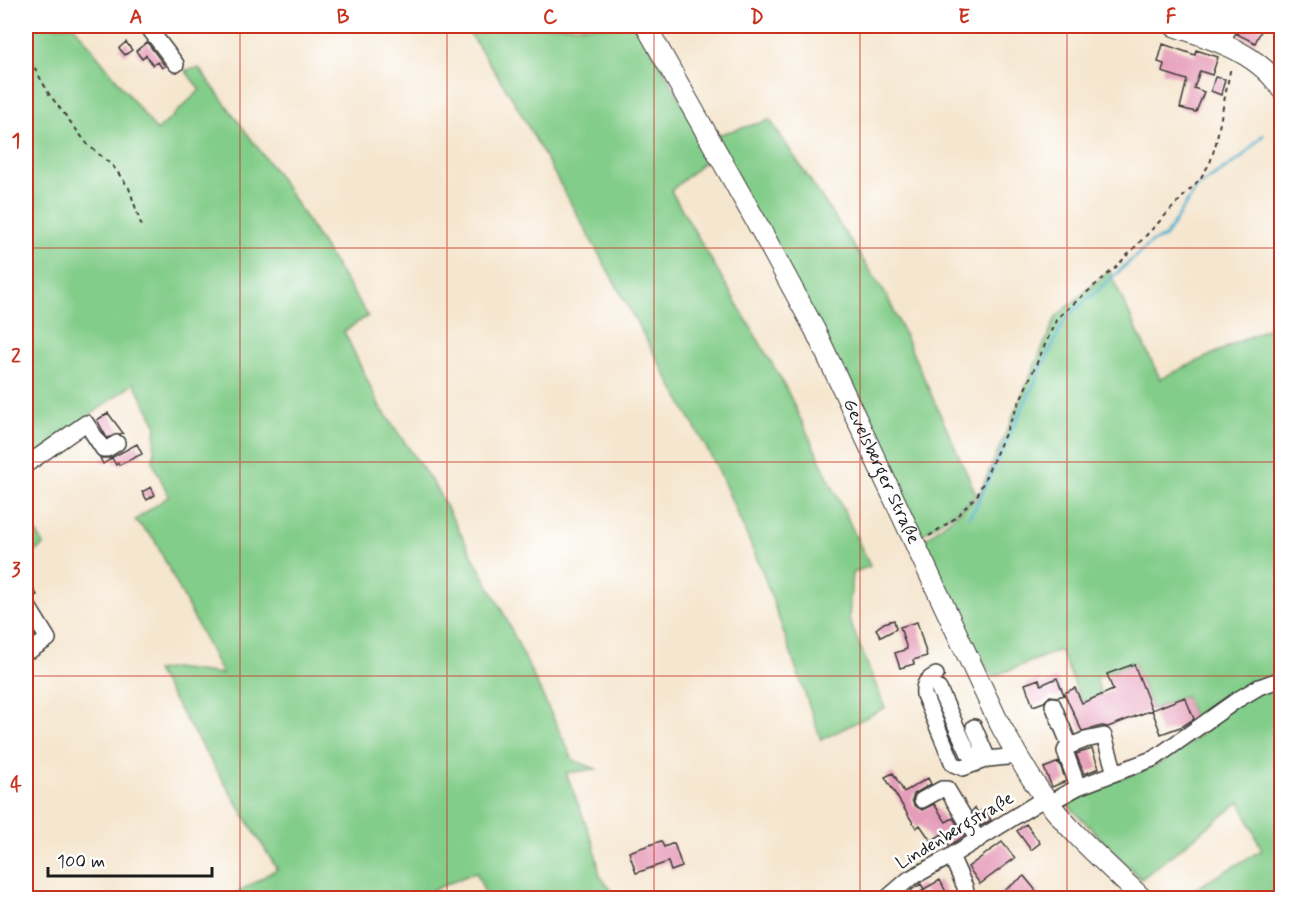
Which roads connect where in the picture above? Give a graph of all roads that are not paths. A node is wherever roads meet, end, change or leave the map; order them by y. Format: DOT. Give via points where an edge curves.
graph roads {
  1 [pos="147,26"];
  2 [pos="645,26"];
  3 [pos="1174,26"];
  4 [pos="1230,26"];
  5 [pos="1227,46"];
  6 [pos="176,64"];
  7 [pos="1281,90"];
  8 [pos="117,443"];
  9 [pos="26,465"];
  10 [pos="27,609"];
  11 [pos="32,651"];
  12 [pos="1281,679"];
  13 [pos="937,682"];
  14 [pos="1053,705"];
  15 [pos="974,727"];
  16 [pos="1070,746"];
  17 [pos="1017,756"];
  18 [pos="984,760"];
  19 [pos="1115,773"];
  20 [pos="1078,787"];
  21 [pos="922,800"];
  22 [pos="1047,801"];
  23 [pos="978,840"];
  24 [pos="951,856"];
  25 [pos="887,898"];
  26 [pos="967,898"];
  27 [pos="1142,898"];
  1 -- 6 [label="street"];
  2 -- 17 [label="main road, Gevelsberger Straße" via="804,309"];
  3 -- 5 [label="main road"];
  4 -- 5 [label="street"];
  5 -- 7 [label="main road" via="1267,71"];
  8 -- 9 [label="street" via="103,449 86,423"];
  10 -- 11 [label="street" via="48,639"];
  12 -- 19 [label="street, Lindenbergstraße" via="1237,700 1168,750"];
  13 -- 18 [label="street" via="968,752"];
  14 -- 16 [label="street"];
  15 -- 18 [label="street"];
  16 -- 19 [label="street" via="1104,736"];
  16 -- 20 [label="street" via="1065,751"];
  17 -- 18 [label="street"];
  17 -- 22 [label="main road, Gevelsberger Straße"];
  19 -- 20 [label="street, Lindenbergstraße"];
  20 -- 22 [label="street, Lindenbergstraße"];
  21 -- 23 [label="street" via="946,789"];
  22 -- 23 [label="street, Lindenbergstraße"];
  22 -- 27 [label="main road, Gevelsberger Straße"];
  23 -- 24 [label="street, Lindenbergstraße"];
  24 -- 25 [label="street, Lindenbergstraße" via="909,879"];
  24 -- 26 [label="street"];
}
